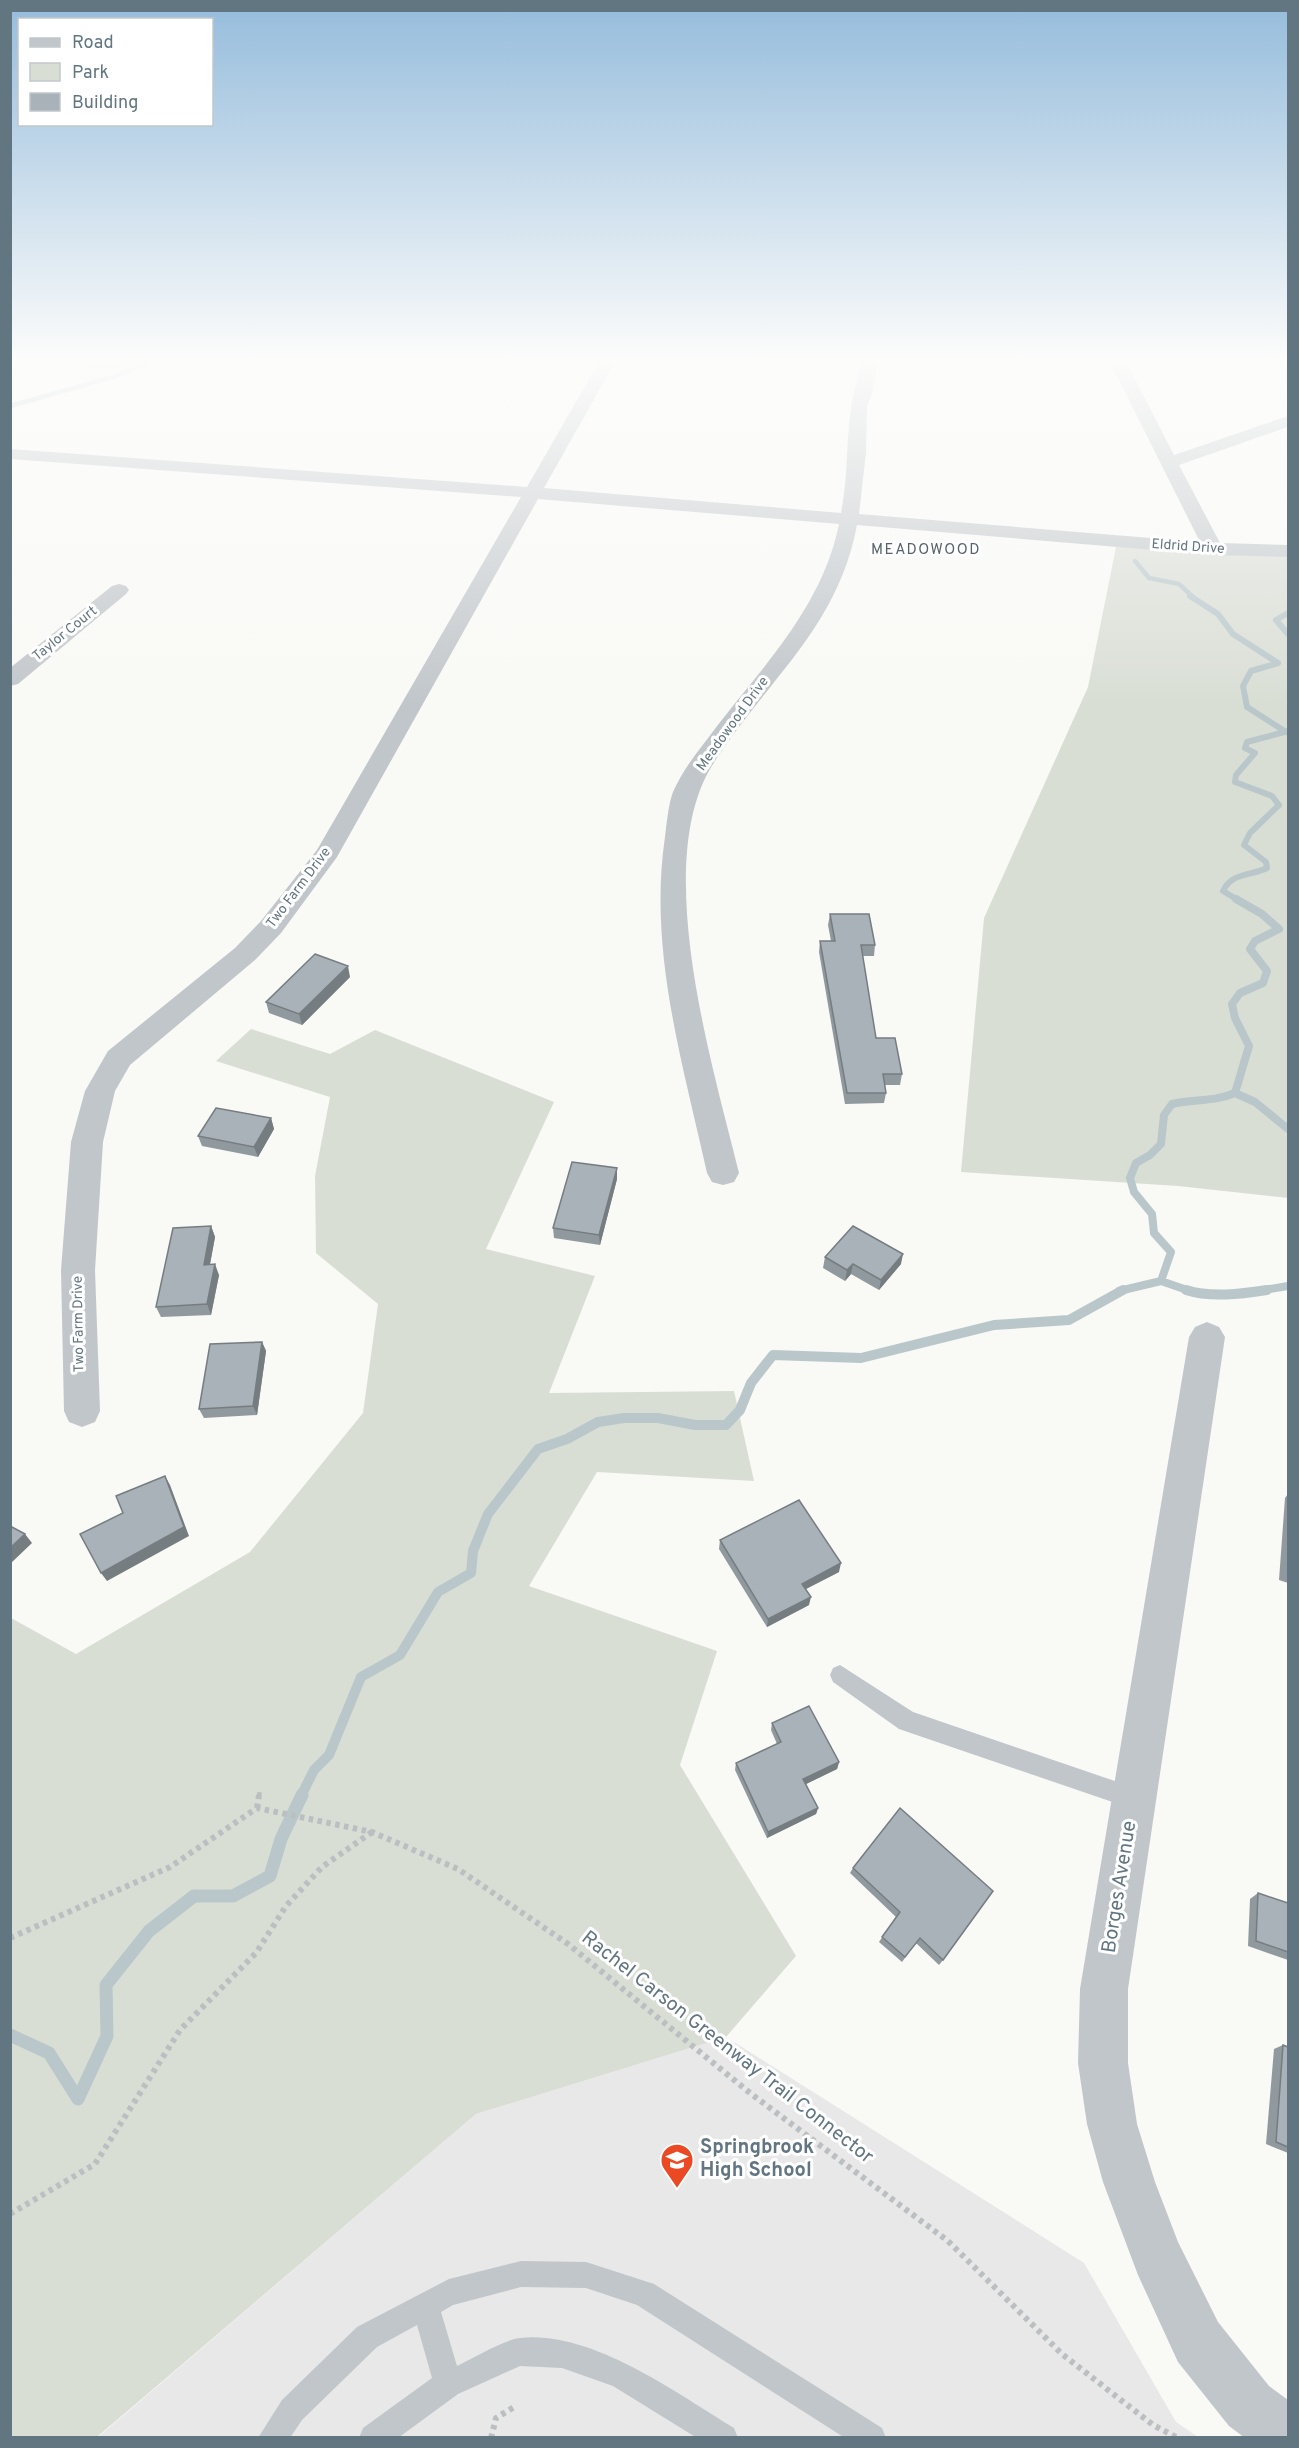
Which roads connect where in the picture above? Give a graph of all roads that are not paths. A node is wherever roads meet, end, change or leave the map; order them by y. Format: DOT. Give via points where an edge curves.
graph roads {
  1 [pos="316,476"];
  2 [pos="541,476"];
  3 [pos="853,476"];
  4 [pos="1174,476"];
  5 [pos="532,492"];
  6 [pos="849,519"];
  7 [pos="1213,549"];
  8 [pos="1288,551"];
  9 [pos="119,590"];
  10 [pos="10,679"];
  11 [pos="723,1173"];
  12 [pos="1207,1337"];
  13 [pos="82,1411"];
  14 [pos="840,1675"];
  15 [pos="1134,1798"];
  16 [pos="425,2305"];
  17 [pos="448,2384"];
  18 [pos="1262,2426"];
  19 [pos="272,2438"];
  20 [pos="373,2438"];
  21 [pos="724,2438"];
  22 [pos="872,2438"];
  1 -- 5 [label="street, Eldrid Drive"];
  2 -- 5 [label="street, Two Farm Drive"];
  3 -- 6 [label="street, Meadowood Drive"];
  4 -- 7 [label="street"];
  5 -- 6 [label="street, Eldrid Drive"];
  5 -- 13 [label="street, Two Farm Drive" via="328,852 271,927 245,954 119,1058 100,1091 87,1142 78,1270"];
  6 -- 7 [label="street, Eldrid Drive"];
  6 -- 11 [label="street, Meadowood Drive" via="824,596 687,790 676,841 673,901 684,996"];
  7 -- 8 [label="street, Eldrid Drive"];
  9 -- 10 [label="street, Taylor Court"];
  12 -- 15 [label="street, Borges Avenue"];
  14 -- 15 [label="lane" via="907,1721"];
  15 -- 18 [label="street, Borges Avenue" via="1104,1989 1103,2063 1112,2124 1156,2256 1198,2342"];
  16 -- 17 [label="lane"];
  16 -- 19 [label="lane" via="367,2337 292,2410"];
  16 -- 22 [label="lane" via="449,2293 521,2274 586,2276 644,2294"];
  17 -- 20 [label="lane"];
  17 -- 21 [label="lane" via="519,2352 562,2354 621,2375"];
}
